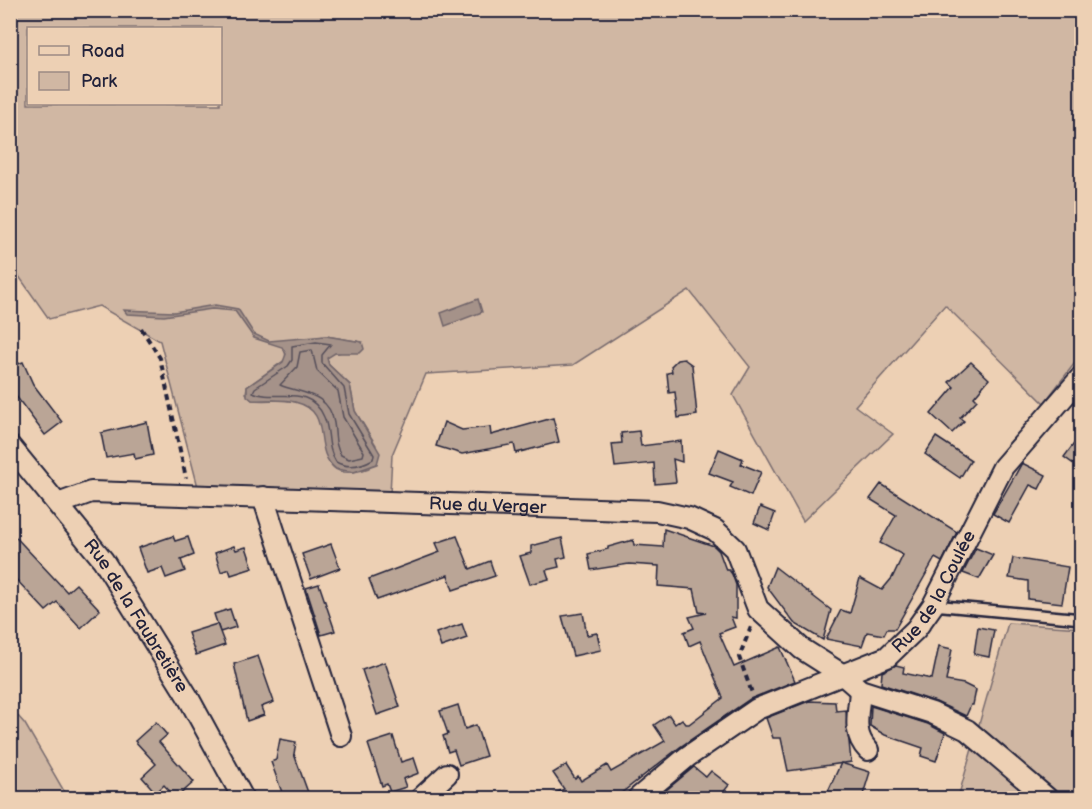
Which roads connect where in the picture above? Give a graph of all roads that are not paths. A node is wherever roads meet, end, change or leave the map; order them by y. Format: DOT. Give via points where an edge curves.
graph roads {
  1 [pos="1082,376"];
  2 [pos="10,446"];
  3 [pos="263,497"];
  4 [pos="58,504"];
  5 [pos="933,605"];
  6 [pos="1082,619"];
  7 [pos="843,675"];
  8 [pos="860,690"];
  9 [pos="341,736"];
  10 [pos="868,750"];
  11 [pos="447,774"];
  12 [pos="243,798"];
  13 [pos="421,798"];
  14 [pos="638,798"];
  15 [pos="1047,798"];
  1 -- 5 [label="street, Rue de la Coulée" via="1003,467"];
  2 -- 4 [label="street, Rue de la Faubretière"];
  3 -- 4 [label="street, Rue du Verger" via="91,492"];
  3 -- 7 [label="street, Rue du Verger" via="657,511 689,518 715,530 735,549 758,609 802,649"];
  3 -- 9 [label="street"];
  4 -- 12 [label="street, Rue de la Faubretière" via="103,560 189,697"];
  5 -- 6 [label="lane"];
  5 -- 7 [label="street, Rue de la Coulée" via="916,629 887,657"];
  7 -- 8 [label="street, Rue du Verger"];
  7 -- 14 [label="street, Rue de la Coulée" via="757,709 687,757"];
  8 -- 10 [label="street" via="856,715 861,743"];
  8 -- 15 [label="street" via="932,713 967,730"];
  11 -- 13 [label="street"];
}
